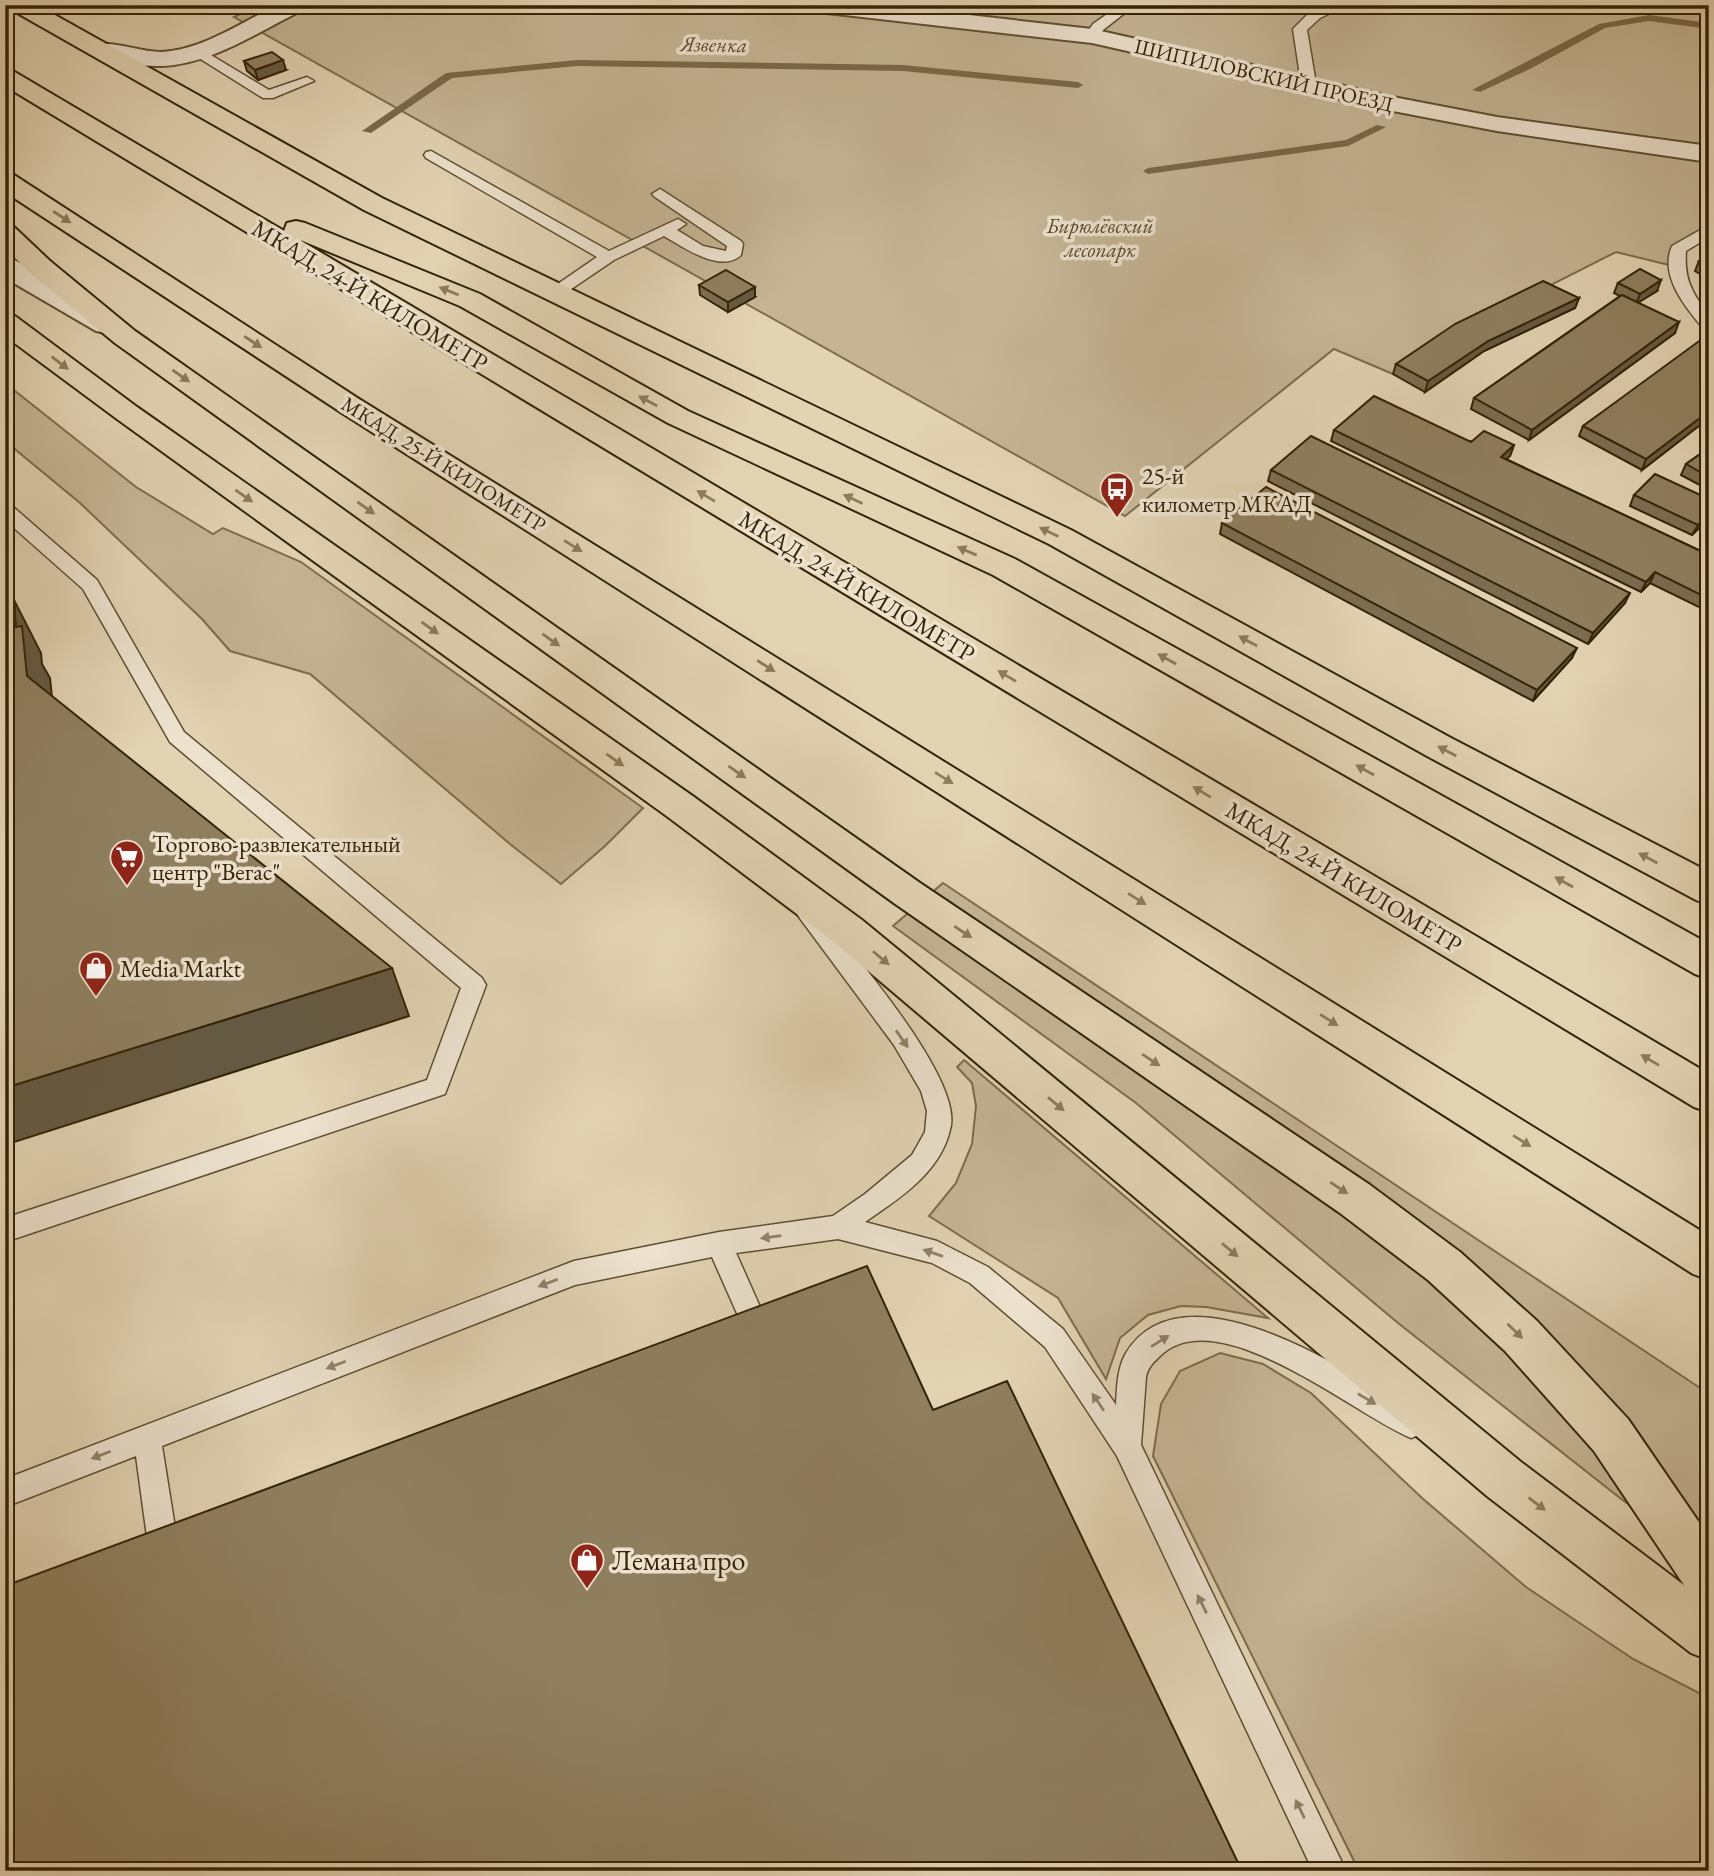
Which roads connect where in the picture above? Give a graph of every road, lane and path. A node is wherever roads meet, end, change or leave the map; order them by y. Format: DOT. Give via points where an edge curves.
graph roads {
  1 [pos="20,5"];
  2 [pos="295,5"];
  3 [pos="396,5"];
  4 [pos="643,5"];
  5 [pos="818,5"];
  6 [pos="1129,5"];
  7 [pos="1340,5"];
  8 [pos="1092,36"];
  9 [pos="100,50"];
  10 [pos="191,53"];
  11 [pos="5,76"];
  12 [pos="307,81"];
  13 [pos="1307,86"];
  14 [pos="187,99"];
  15 [pos="1709,154"];
  16 [pos="431,155"];
  17 [pos="5,180"];
  18 [pos="180,182"];
  19 [pos="660,194"];
  20 [pos="691,217"];
  21 [pos="665,230"];
  22 [pos="1709,230"];
  23 [pos="5,233"];
  24 [pos="608,257"];
  25 [pos="5,266"];
  26 [pos="555,293"];
  27 [pos="5,322"];
  28 [pos="1709,324"];
  29 [pos="125,337"];
  30 [pos="5,510"];
  31 [pos="788,887"];
  32 [pos="1709,890"];
  33 [pos="1709,963"];
  34 [pos="1709,1094"];
  35 [pos="838,1227"];
  36 [pos="5,1230"];
  37 [pos="719,1244"];
  38 [pos="1709,1260"];
  39 [pos="760,1336"];
  40 [pos="147,1437"];
  41 [pos="1127,1446"];
  42 [pos="1504,1479"];
  43 [pos="5,1493"];
  44 [pos="165,1559"];
  45 [pos="1709,1580"];
  46 [pos="1709,1635"];
  47 [pos="1330,1871"];
  1 -- 9 [label="main road"];
  2 -- 10 [label="street"];
  3 -- 4 [label="street"];
  5 -- 8 [label="street, ШИПИЛОВСКИЙ ПРОЕЗД"];
  6 -- 8 [label="lane"];
  7 -- 13 [label="lane" via="1315,15 1300,29"];
  8 -- 13 [label="street, ШИПИЛОВСКИЙ ПРОЕЗД"];
  9 -- 10 [label="street" via="151,59"];
  9 -- 14 [label="main road"];
  10 -- 12 [label="lane" via="268,95"];
  10 -- 14 [label="street" via="175,74 177,88"];
  11 -- 18 [label="main road, МКАД, 24-Й КИЛОМЕТР"];
  13 -- 15 [label="street, ШИПИЛОВСКИЙ ПРОЕЗД" via="1497,124"];
  14 -- 26 [label="main road" via="373,204"];
  16 -- 24 [label="lane"];
  17 -- 38 [label="main road, МКАД, 25-Й КИЛОМЕТР, one-way" via="349,405"];
  33 -- 18 [label="main road, one-way" via="1004,567 678,417 470,300"];
  34 -- 18 [label="main road, МКАД, 24-Й КИЛОМЕТР, one-way"];
  19 -- 20 [label="lane"];
  20 -- 21 [label="lane"];
  20 -- 21 [label="lane" via="735,244 733,255 722,258 701,251"];
  21 -- 24 [label="lane"];
  22 -- 28 [label="lane" via="1678,249 1677,267 1685,297"];
  23 -- 29 [label="main road"];
  24 -- 26 [label="lane"];
  25 -- 29 [label="street"];
  32 -- 26 [label="main road, one-way" via="1060,537"];
  27 -- 31 [label="main road, one-way"];
  29 -- 45 [label="main road, one-way" via="906,893 1355,1199 1444,1266 1521,1336 1611,1435"];
  30 -- 36 [label="lane" via="90,585 177,737 474,985 436,1087"];
  31 -- 35 [label="lane, one-way" via="899,1035 939,1109 939,1127 927,1154 911,1172"];
  31 -- 42 [label="main road, one-way" via="859,940"];
  35 -- 37 [label="lane, one-way"];
  41 -- 35 [label="lane, one-way" via="1054,1338 979,1275 937,1253"];
  37 -- 39 [label="lane"];
  37 -- 40 [label="lane, one-way" via="574,1273"];
  40 -- 43 [label="lane, one-way"];
  40 -- 44 [label="lane"];
  41 -- 42 [label="lane, one-way" via="1135,1363 1157,1339 1207,1328 1234,1331 1296,1358"];
  47 -- 41 [label="lane, one-way"];
  42 -- 46 [label="main road, one-way"];
}
